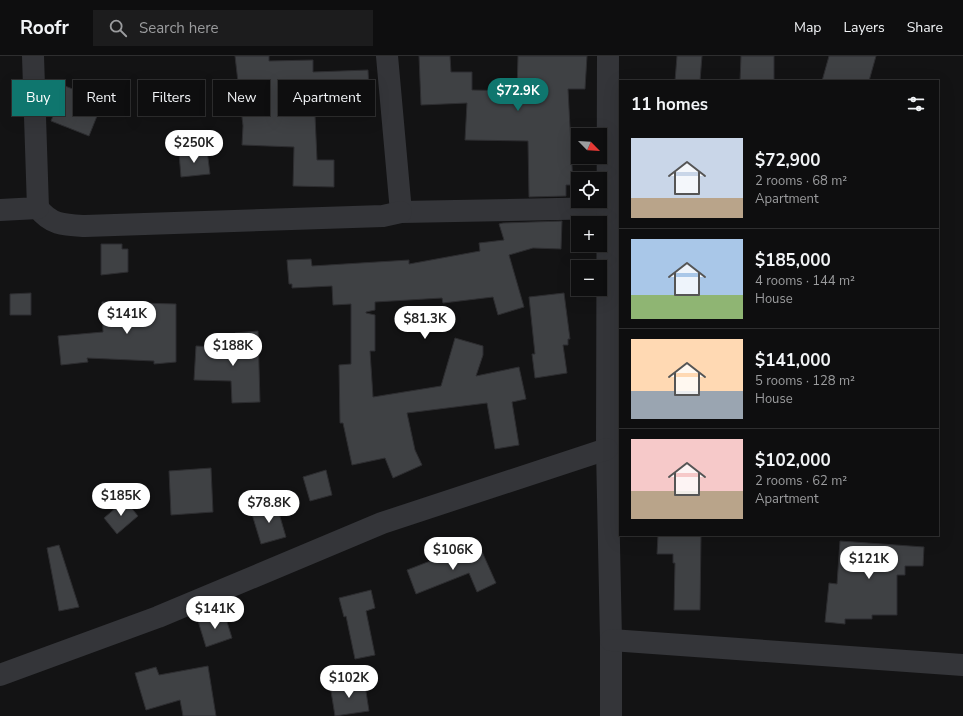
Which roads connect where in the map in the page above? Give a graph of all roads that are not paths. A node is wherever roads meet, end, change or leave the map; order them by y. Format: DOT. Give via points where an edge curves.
graph roads {
  1 [pos="33,56"];
  2 [pos="387,56"];
  3 [pos="608,56"];
  4 [pos="38,208"];
  5 [pos="607,208"];
  6 [pos="0,210"];
  7 [pos="401,212"];
  8 [pos="607,449"];
  9 [pos="611,640"];
  10 [pos="963,665"];
  11 [pos="0,675"];
  12 [pos="610,716"];
  1 -- 4 [label="street"];
  2 -- 7 [label="street"];
  3 -- 5 [label="street"];
  4 -- 6 [label="street"];
  4 -- 7 [label="street" via="44,216 55,222 85,226 383,216"];
  5 -- 7 [label="street"];
  5 -- 8 [label="street"];
  8 -- 9 [label="street"];
  8 -- 11 [label="street" via="382,523 158,617"];
  9 -- 10 [label="street"];
  9 -- 12 [label="street"];
}
